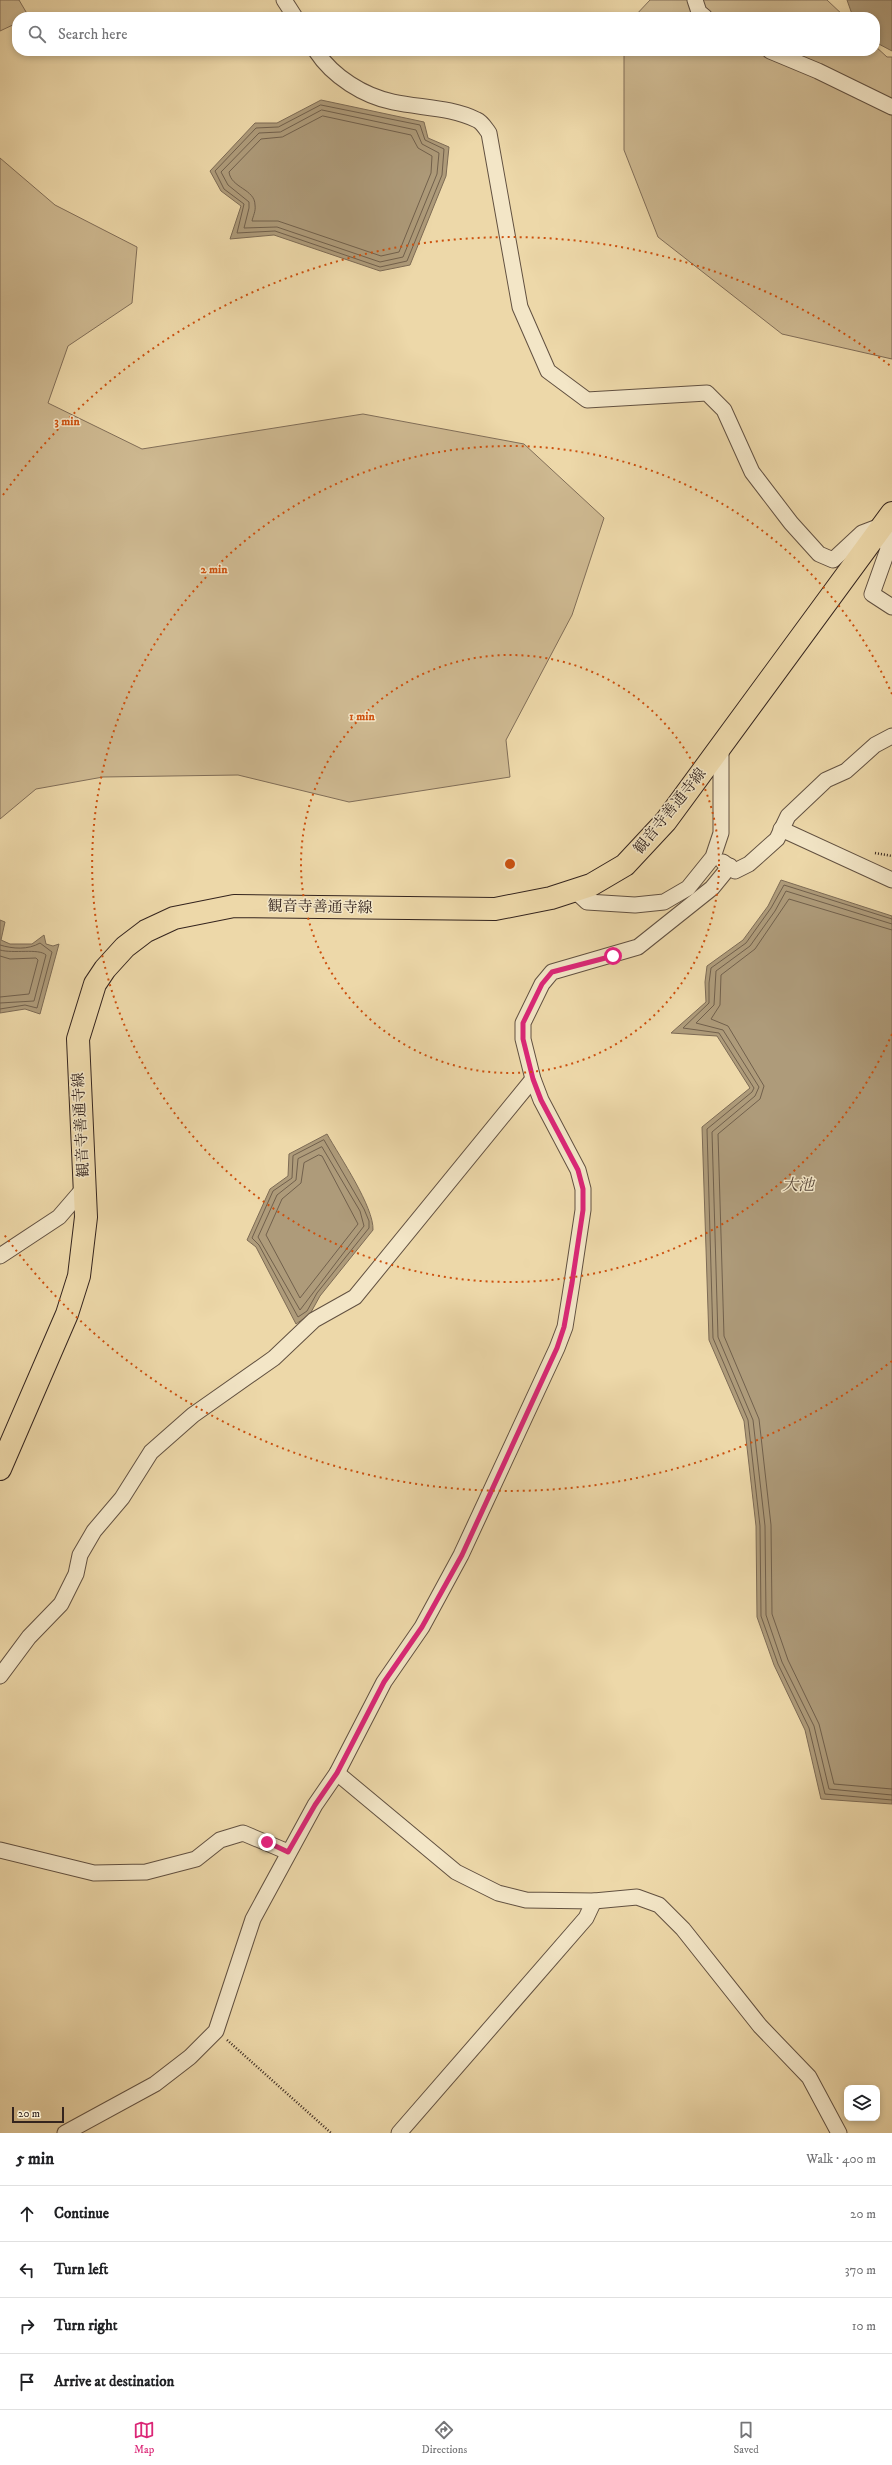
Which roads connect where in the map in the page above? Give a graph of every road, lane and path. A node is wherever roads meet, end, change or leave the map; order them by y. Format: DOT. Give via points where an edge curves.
graph roads {
  1 [pos="284,0"];
  2 [pos="694,0"];
  3 [pos="292,12"];
  4 [pos="699,12"];
  5 [pos="321,56"];
  6 [pos="782,56"];
  7 [pos="892,107"];
  8 [pos="888,519"];
  9 [pos="892,607"];
  10 [pos="892,736"];
  11 [pos="721,747"];
  12 [pos="781,829"];
  13 [pos="713,857"];
  14 [pos="730,866"];
  15 [pos="892,880"];
  16 [pos="574,890"];
  17 [pos="533,1079"];
  18 [pos="84,1188"];
  19 [pos="0,1256"];
  20 [pos="0,1469"];
  21 [pos="0,1676"];
  22 [pos="337,1773"];
  23 [pos="0,1850"];
  24 [pos="288,1852"];
  25 [pos="594,1901"];
  26 [pos="216,2031"];
  27 [pos="65,2133"];
  28 [pos="331,2133"];
  29 [pos="399,2133"];
  30 [pos="839,2133"];
  1 -- 3 [label="street"];
  2 -- 4 [label="street"];
  5 -- 8 [label="street" via="346,82 364,92 393,102 426,105 478,120 489,133 520,307 548,371 587,400 707,393 724,410 752,472 791,523 819,554 834,560 862,533"];
  6 -- 7 [label="street"];
  8 -- 9 [label="street" via="888,549 872,594"];
  8 -- 11 [label="main road, 観音寺善通寺線"];
  10 -- 12 [label="street" via="875,745 846,771 826,780 788,816"];
  11 -- 13 [label="street" via="721,833"];
  11 -- 16 [label="main road, 観音寺善通寺線" via="666,821 625,865 591,885"];
  12 -- 14 [label="street" via="777,839 749,864 735,871"];
  12 -- 15 [label="street"];
  13 -- 14 [label="street"];
  13 -- 16 [label="street" via="688,888 664,902 635,905 587,902"];
  14 -- 17 [label="street" via="712,888 638,947 552,972 542,984 523,1023 523,1039"];
  16 -- 18 [label="main road, 観音寺善通寺線" via="551,898 495,909 234,906 174,918 146,931 125,947 105,968 95,984 78,1039"];
  17 -- 21 [label="street" via="355,1297 314,1320 274,1358 193,1416 151,1452 122,1498 94,1530 80,1555 76,1574 60,1604 29,1637"];
  17 -- 22 [label="street" via="541,1100 578,1170 583,1189 583,1210 564,1327 462,1555 422,1627 384,1682"];
  18 -- 19 [label="street" via="59,1217"];
  18 -- 20 [label="main road, 観音寺善通寺線" via="86,1217 79,1276 67,1314"];
  22 -- 24 [label="street"];
  22 -- 25 [label="street" via="456,1872 498,1893 526,1900"];
  23 -- 24 [label="street" via="94,1873 146,1872 196,1859 220,1840 243,1833"];
  24 -- 26 [label="street" via="253,1919"];
  25 -- 29 [label="street" via="586,1918"];
  25 -- 30 [label="street" via="636,1898 659,1905 683,1928 760,2026 809,2078"];
  26 -- 27 [label="street" via="190,2057 155,2084"];
  26 -- 28 [label="path"];
}
